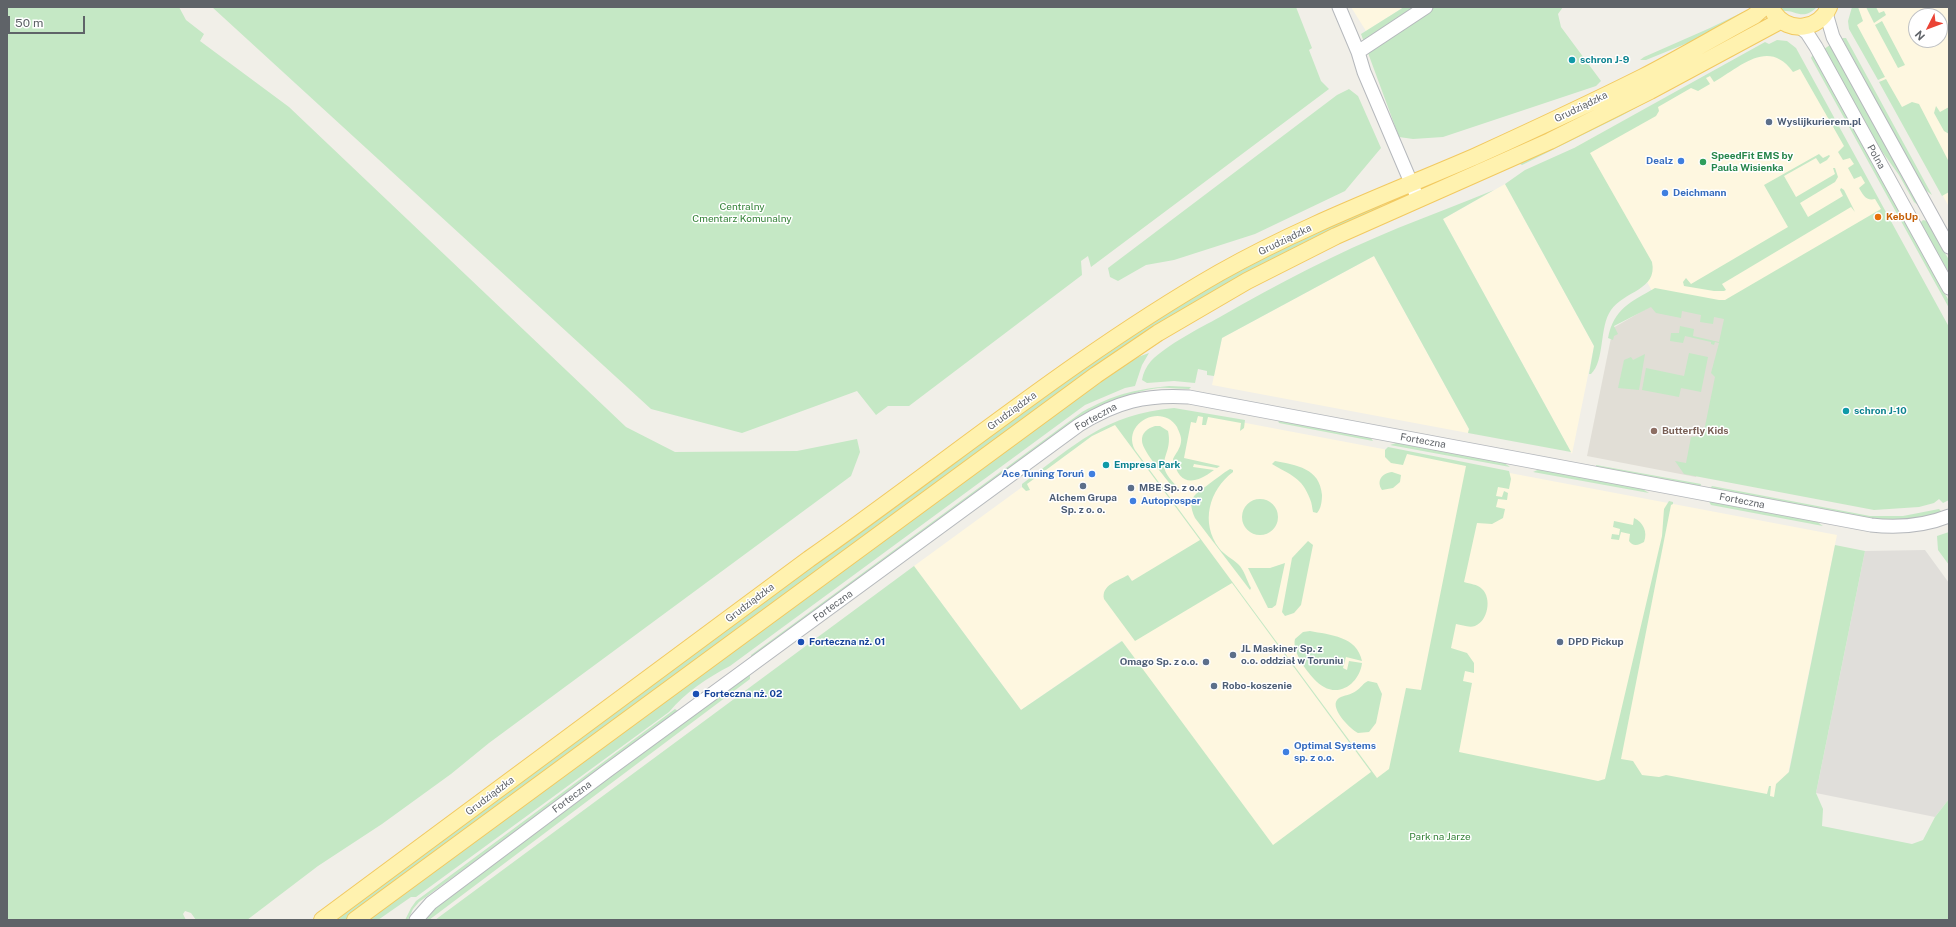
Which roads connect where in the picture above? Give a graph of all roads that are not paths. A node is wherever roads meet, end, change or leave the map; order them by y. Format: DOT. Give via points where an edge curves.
graph roads {
  1 [pos="1339,7"];
  2 [pos="1426,7"];
  3 [pos="1764,7"];
  4 [pos="1771,7"];
  5 [pos="1827,10"];
  6 [pos="1780,21"];
  7 [pos="1801,28"];
  8 [pos="1358,52"];
  9 [pos="1411,183"];
  10 [pos="1418,199"];
  11 [pos="1949,247"];
  12 [pos="1949,288"];
  13 [pos="1949,516"];
  14 [pos="322,920"];
  15 [pos="355,920"];
  16 [pos="416,920"];
  1 -- 8 [label="street"];
  2 -- 8 [label="street"];
  3 -- 9 [label="main road, Grudziądzka" via="1754,16 1639,79 1550,123"];
  4 -- 6 [label="main road"];
  5 -- 7 [label="main road" via="1819,21"];
  5 -- 11 [label="street, Polna" via="1833,37"];
  6 -- 7 [label="main road"];
  6 -- 10 [label="main road, Grudziądzka" via="1550,141"];
  7 -- 12 [label="street, Polna" via="1814,43"];
  8 -- 9 [label="street"];
  9 -- 10 [label="street"];
  9 -- 14 [label="main road, Grudziądzka" via="1251,256 1150,313 808,559"];
  10 -- 15 [label="main road, Grudziądzka" via="1336,236 1247,281 1131,351"];
  13 -- 16 [label="street, Forteczna" via="1917,525 1871,525 1196,398 1172,395 1131,400 1079,425 431,903"];
}
